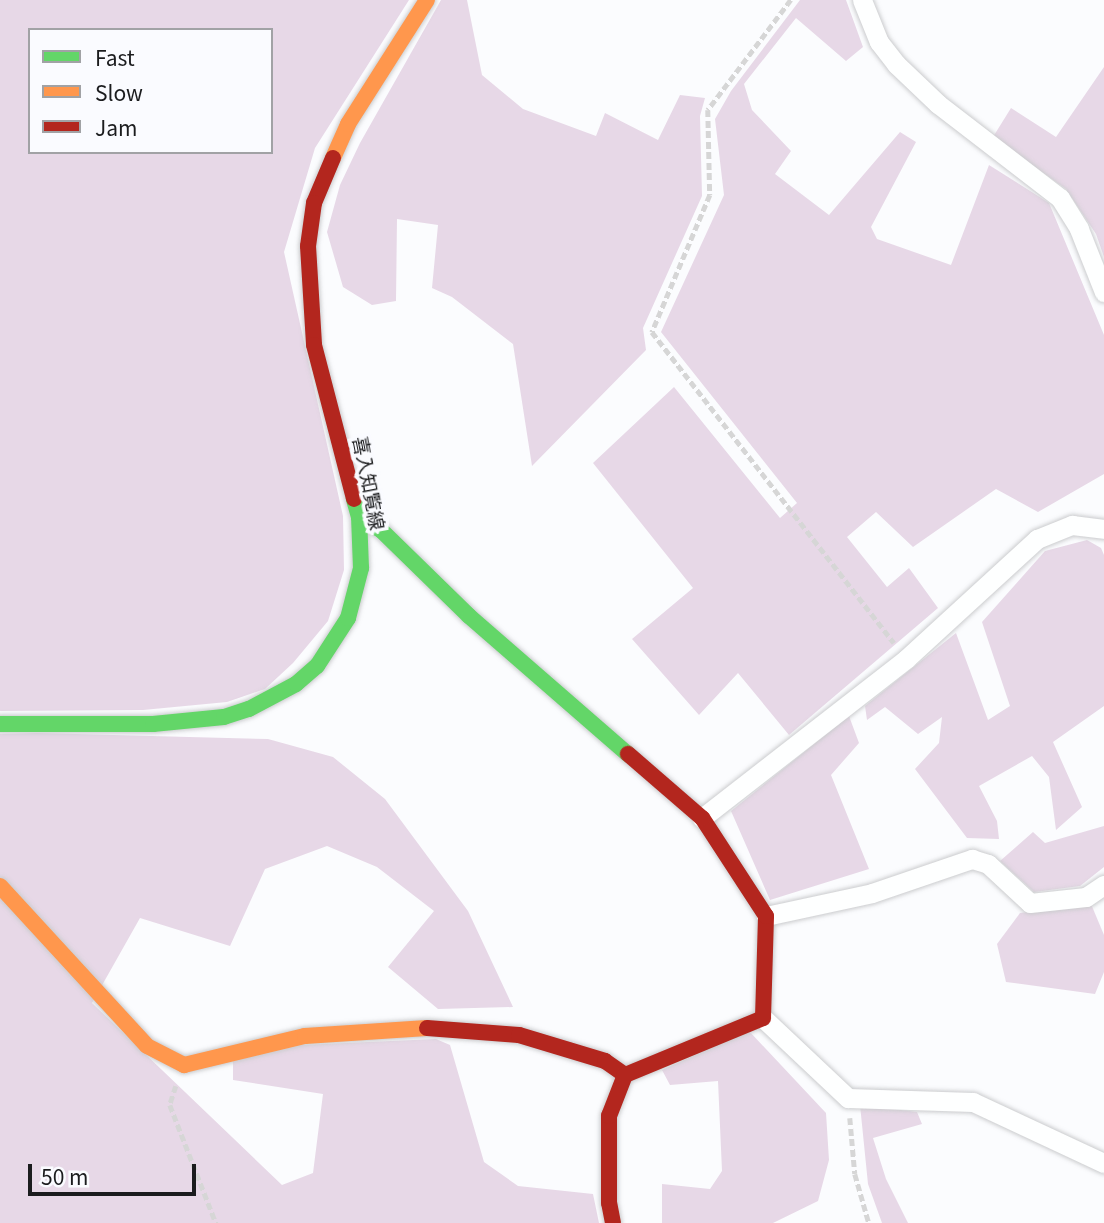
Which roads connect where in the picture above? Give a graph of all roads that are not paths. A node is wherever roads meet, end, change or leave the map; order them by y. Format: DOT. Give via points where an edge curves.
graph roads {
  1 [pos="427,0"];
  2 [pos="862,0"];
  3 [pos="1104,292"];
  4 [pos="359,517"];
  5 [pos="1104,529"];
  6 [pos="0,724"];
  7 [pos="702,818"];
  8 [pos="1104,885"];
  9 [pos="0,886"];
  10 [pos="766,916"];
  11 [pos="763,1018"];
  12 [pos="625,1075"];
  13 [pos="1104,1163"];
  14 [pos="613,1223"];
  1 -- 4 [label="street, 喜入知覧線" via="348,124 314,204 308,246 314,345"];
  2 -- 3 [label="street" via="879,42 896,64 938,104 1060,198 1079,229"];
  4 -- 6 [label="street, 喜入知覧線" via="362,568 348,618 317,666 272,697 224,717 153,724"];
  4 -- 7 [label="street" via="382,531 461,608"];
  5 -- 7 [label="street" via="1072,525 1037,539 906,659"];
  7 -- 10 [label="street"];
  8 -- 10 [label="street" via="1086,897 1030,903 988,864 972,859 873,893"];
  9 -- 12 [label="street" via="147,1046 184,1065 305,1036 439,1027 519,1035 605,1061"];
  10 -- 11 [label="street"];
  11 -- 12 [label="street"];
  11 -- 13 [label="street" via="848,1098 973,1102"];
  12 -- 14 [label="street" via="609,1116"];
}
